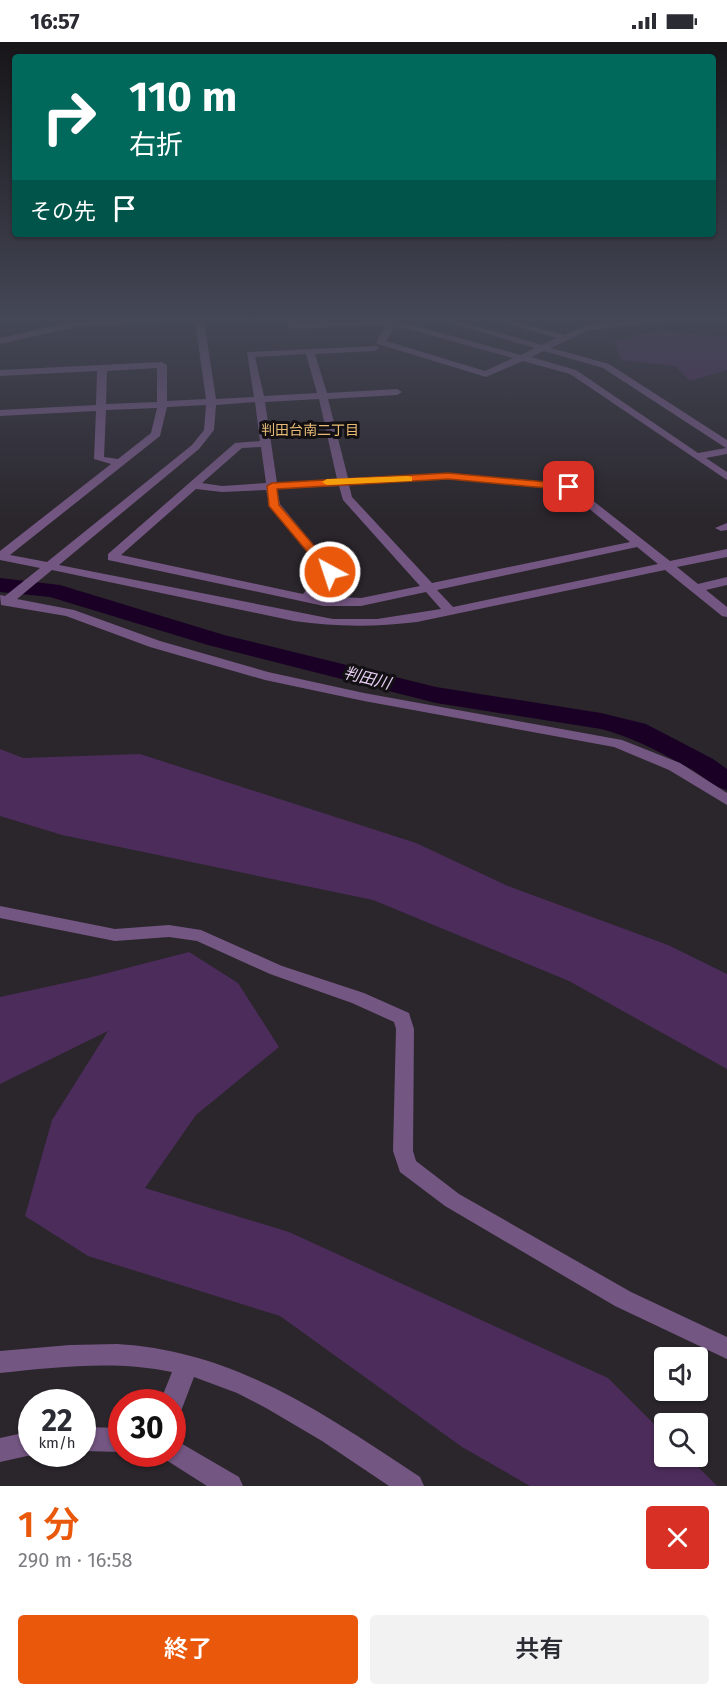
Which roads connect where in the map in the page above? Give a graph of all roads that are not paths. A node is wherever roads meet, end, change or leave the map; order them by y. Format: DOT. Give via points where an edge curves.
graph roads {
  1 [pos="102,385"];
  2 [pos="162,385"];
  3 [pos="209,385"];
  4 [pos="257,385"];
  5 [pos="320,385"];
  6 [pos="593,385"];
  7 [pos="636,385"];
  8 [pos="397,392"];
  9 [pos="323,397"];
  10 [pos="260,400"];
  11 [pos="211,402"];
  12 [pos="162,405"];
  13 [pos="101,408"];
  14 [pos="0,413"];
  15 [pos="266,444"];
  16 [pos="727,445"];
  17 [pos="727,451"];
  18 [pos="697,456"];
  19 [pos="119,462"];
  20 [pos="727,477"];
  21 [pos="342,481"];
  22 [pos="193,485"];
  23 [pos="272,486"];
  24 [pos="641,543"];
  25 [pos="727,553"];
  26 [pos="0,556"];
  27 [pos="50,566"];
  28 [pos="668,566"];
  29 [pos="727,581"];
  30 [pos="429,587"];
  31 [pos="697,588"];
  32 [pos="306,598"];
  33 [pos="5,600"];
  34 [pos="450,611"];
  35 [pos="727,613"];
  36 [pos="724,794"];
  37 [pos="0,912"];
  38 [pos="727,1348"];
  39 [pos="0,1362"];
  40 [pos="187,1364"];
  41 [pos="177,1389"];
  42 [pos="18,1446"];
  43 [pos="0,1450"];
  44 [pos="186,1459"];
  45 [pos="230,1486"];
  46 [pos="411,1486"];
  1 -- 13 [label="street"];
  2 -- 12 [label="street"];
  3 -- 11 [label="street"];
  4 -- 10 [label="street"];
  5 -- 9 [label="street"];
  6 -- 18 [label="street"];
  7 -- 16 [label="street"];
  8 -- 9 [label="street"];
  9 -- 10 [label="street"];
  9 -- 21 [label="street"];
  10 -- 11 [label="street"];
  10 -- 15 [label="street"];
  11 -- 12 [label="street"];
  11 -- 27 [label="street" via="210,427 201,442"];
  12 -- 13 [label="street"];
  12 -- 19 [label="street" via="156,434"];
  13 -- 14 [label="street"];
  13 -- 19 [label="street" via="99,459"];
  15 -- 22 [label="street" via="239,445"];
  15 -- 23 [label="street"];
  17 -- 18 [label="street"];
  18 -- 20 [label="street"];
  19 -- 26 [label="street"];
  21 -- 23 [label="street"];
  21 -- 24 [label="street" via="448,476 569,487"];
  21 -- 30 [label="street" via="347,498"];
  22 -- 23 [label="street" via="222,489"];
  22 -- 32 [label="street" via="112,557"];
  23 -- 32 [label="street" via="274,506 330,572"];
  24 -- 28 [label="street"];
  24 -- 30 [label="street"];
  25 -- 28 [label="street"];
  26 -- 27 [label="street"];
  27 -- 33 [label="street"];
  27 -- 34 [label="street" via="333,623 377,622"];
  28 -- 31 [label="street"];
  28 -- 34 [label="street"];
  29 -- 31 [label="street"];
  30 -- 32 [label="street" via="361,602"];
  30 -- 34 [label="street"];
  31 -- 35 [label="street"];
  33 -- 36 [label="street" via="69,613 155,644 265,676 617,743 671,765"];
  37 -- 38 [label="street" via="115,935 169,932 201,936 276,970 358,998 402,1018 403,1151 407,1166 452,1200 623,1299"];
  39 -- 40 [label="street" via="85,1354"];
  40 -- 41 [label="street"];
  40 -- 46 [label="street" via="247,1386 318,1425"];
  42 -- 43 [label="street"];
  44 -- 45 [label="street"];
}
